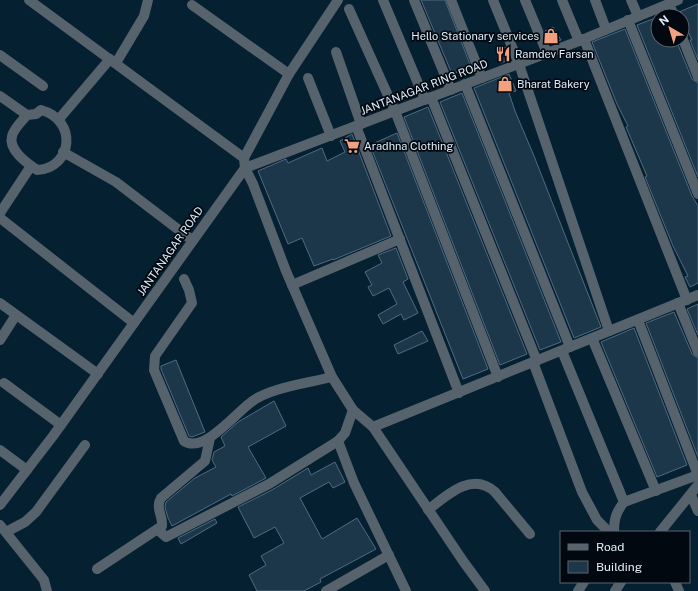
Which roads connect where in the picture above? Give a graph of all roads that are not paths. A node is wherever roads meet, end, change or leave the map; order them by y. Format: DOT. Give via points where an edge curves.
graph roads {
  1 [pos="29,0"];
  2 [pos="148,0"];
  3 [pos="338,0"];
  4 [pos="383,0"];
  5 [pos="414,0"];
  6 [pos="451,0"];
  7 [pos="493,0"];
  8 [pos="525,0"];
  9 [pos="562,0"];
  10 [pos="595,0"];
  11 [pos="631,0"];
  12 [pos="670,2"];
  13 [pos="192,5"];
  14 [pos="349,9"];
  15 [pos="633,18"];
  16 [pos="606,29"];
  17 [pos="582,40"];
  18 [pos="686,48"];
  19 [pos="336,52"];
  20 [pos="547,53"];
  21 [pos="0,55"];
  22 [pos="113,61"];
  23 [pos="518,64"];
  24 [pos="289,74"];
  25 [pos="698,77"];
  26 [pos="308,78"];
  27 [pos="482,78"];
  28 [pos="465,84"];
  29 [pos="43,86"];
  30 [pos="451,90"];
  31 [pos="0,96"];
  32 [pos="428,98"];
  33 [pos="395,111"];
  34 [pos="27,115"];
  35 [pos="59,119"];
  36 [pos="359,125"];
  37 [pos="331,136"];
  38 [pos="63,152"];
  39 [pos="244,163"];
  40 [pos="31,166"];
  41 [pos="698,194"];
  42 [pos="0,213"];
  43 [pos="0,218"];
  44 [pos="192,240"];
  45 [pos="400,240"];
  46 [pos="184,279"];
  47 [pos="292,285"];
  48 [pos="698,295"];
  49 [pos="683,301"];
  50 [pos="0,303"];
  51 [pos="16,315"];
  52 [pos="638,320"];
  53 [pos="134,324"];
  54 [pos="610,331"];
  55 [pos="592,338"];
  56 [pos="0,340"];
  57 [pos="566,349"];
  58 [pos="698,352"];
  59 [pos="535,362"];
  60 [pos="98,374"];
  61 [pos="332,377"];
  62 [pos="498,377"];
  63 [pos="4,383"];
  64 [pos="459,393"];
  65 [pos="353,410"];
  66 [pos="61,425"];
  67 [pos="373,428"];
  68 [pos="210,438"];
  69 [pos="338,441"];
  70 [pos="85,445"];
  71 [pos="0,450"];
  72 [pos="27,470"];
  73 [pos="698,475"];
  74 [pos="698,485"];
  75 [pos="656,491"];
  76 [pos="690,495"];
  77 [pos="2,499"];
  78 [pos="624,502"];
  79 [pos="428,510"];
  80 [pos="698,511"];
  81 [pos="3,529"];
  82 [pos="158,530"];
  83 [pos="608,531"];
  84 [pos="614,531"];
  85 [pos="661,531"];
  86 [pos="530,534"];
  87 [pos="389,555"];
  88 [pos="97,569"];
  89 [pos="47,591"];
  90 [pos="326,591"];
  91 [pos="406,591"];
  92 [pos="485,591"];
  1 -- 22 [label="street"];
  2 -- 22 [label="street" via="144,16"];
  3 -- 24 [label="street, JANTANAGAR ROAD"];
  4 -- 32 [label="street"];
  5 -- 30 [label="street"];
  6 -- 27 [label="street"];
  7 -- 23 [label="street"];
  8 -- 20 [label="street"];
  9 -- 17 [label="street"];
  10 -- 16 [label="street"];
  11 -- 15 [label="street"];
  12 -- 15 [label="street, JANTANAGAR RING ROAD"];
  13 -- 24 [label="street"];
  14 -- 33 [label="street"];
  15 -- 16 [label="street, JANTANAGAR RING ROAD"];
  15 -- 41 [label="street"];
  16 -- 17 [label="street, JANTANAGAR RING ROAD"];
  17 -- 20 [label="street, JANTANAGAR RING ROAD"];
  17 -- 49 [label="street"];
  18 -- 25 [label="street"];
  19 -- 36 [label="street"];
  20 -- 23 [label="street, JANTANAGAR RING ROAD"];
  21 -- 29 [label="street"];
  22 -- 35 [label="street"];
  22 -- 39 [label="street"];
  23 -- 27 [label="street, JANTANAGAR RING ROAD"];
  23 -- 54 [label="street"];
  24 -- 39 [label="street, JANTANAGAR ROAD"];
  26 -- 37 [label="street"];
  27 -- 28 [label="street, JANTANAGAR RING ROAD"];
  28 -- 30 [label="street, JANTANAGAR RING ROAD"];
  28 -- 57 [label="street"];
  30 -- 32 [label="street, JANTANAGAR RING ROAD"];
  31 -- 34 [label="street"];
  32 -- 33 [label="street, JANTANAGAR RING ROAD"];
  32 -- 59 [label="street"];
  33 -- 36 [label="street, JANTANAGAR RING ROAD"];
  33 -- 62 [label="street"];
  34 -- 35 [label="street" via="36,114 41,110"];
  34 -- 40 [label="street" via="12,136 12,144 19,156"];
  35 -- 38 [label="street" via="66,135"];
  36 -- 37 [label="street, JANTANAGAR RING ROAD"];
  36 -- 45 [label="street"];
  37 -- 39 [label="street, JANTANAGAR RING ROAD"];
  38 -- 40 [label="street" via="60,159 50,166 37,170"];
  38 -- 44 [label="street" via="116,182"];
  39 -- 44 [label="street, JANTANAGAR ROAD"];
  39 -- 47 [label="street"];
  40 -- 42 [label="street"];
  43 -- 53 [label="street"];
  44 -- 53 [label="street, JANTANAGAR ROAD"];
  45 -- 47 [label="street"];
  45 -- 64 [label="street"];
  46 -- 68 [label="street" via="192,303 155,356 154,370 184,441 193,445"];
  47 -- 61 [label="street"];
  48 -- 49 [label="street"];
  49 -- 52 [label="street"];
  49 -- 58 [label="street"];
  50 -- 51 [label="street"];
  51 -- 56 [label="street"];
  51 -- 60 [label="street"];
  52 -- 54 [label="street"];
  52 -- 73 [label="street"];
  53 -- 60 [label="street, JANTANAGAR ROAD"];
  54 -- 55 [label="street"];
  55 -- 57 [label="street"];
  55 -- 75 [label="street"];
  57 -- 59 [label="street"];
  57 -- 78 [label="street"];
  59 -- 62 [label="street"];
  59 -- 83 [label="street" via="582,492 598,520"];
  60 -- 66 [label="street, JANTANAGAR ROAD"];
  61 -- 65 [label="street"];
  61 -- 68 [label="street" via="262,394"];
  62 -- 64 [label="street"];
  63 -- 66 [label="street"];
  64 -- 67 [label="street"];
  65 -- 67 [label="street"];
  65 -- 69 [label="street" via="345,433"];
  66 -- 72 [label="street, JANTANAGAR ROAD"];
  67 -- 79 [label="street"];
  68 -- 82 [label="street" via="205,461 158,502 162,526"];
  69 -- 82 [label="street" via="269,484 166,537"];
  69 -- 87 [label="street" via="354,483"];
  70 -- 81 [label="street" via="36,512 25,522"];
  71 -- 72 [label="street"];
  72 -- 77 [label="street, JANTANAGAR ROAD"];
  73 -- 75 [label="street"];
  74 -- 76 [label="street"];
  75 -- 78 [label="street"];
  76 -- 80 [label="street"];
  76 -- 85 [label="street"];
  78 -- 84 [label="street" via="616,512"];
  79 -- 86 [label="street" via="451,493 480,482 495,492"];
  79 -- 92 [label="street"];
  81 -- 89 [label="street" via="44,580"];
  82 -- 88 [label="street"];
  87 -- 90 [label="street"];
  87 -- 91 [label="street"];
}
